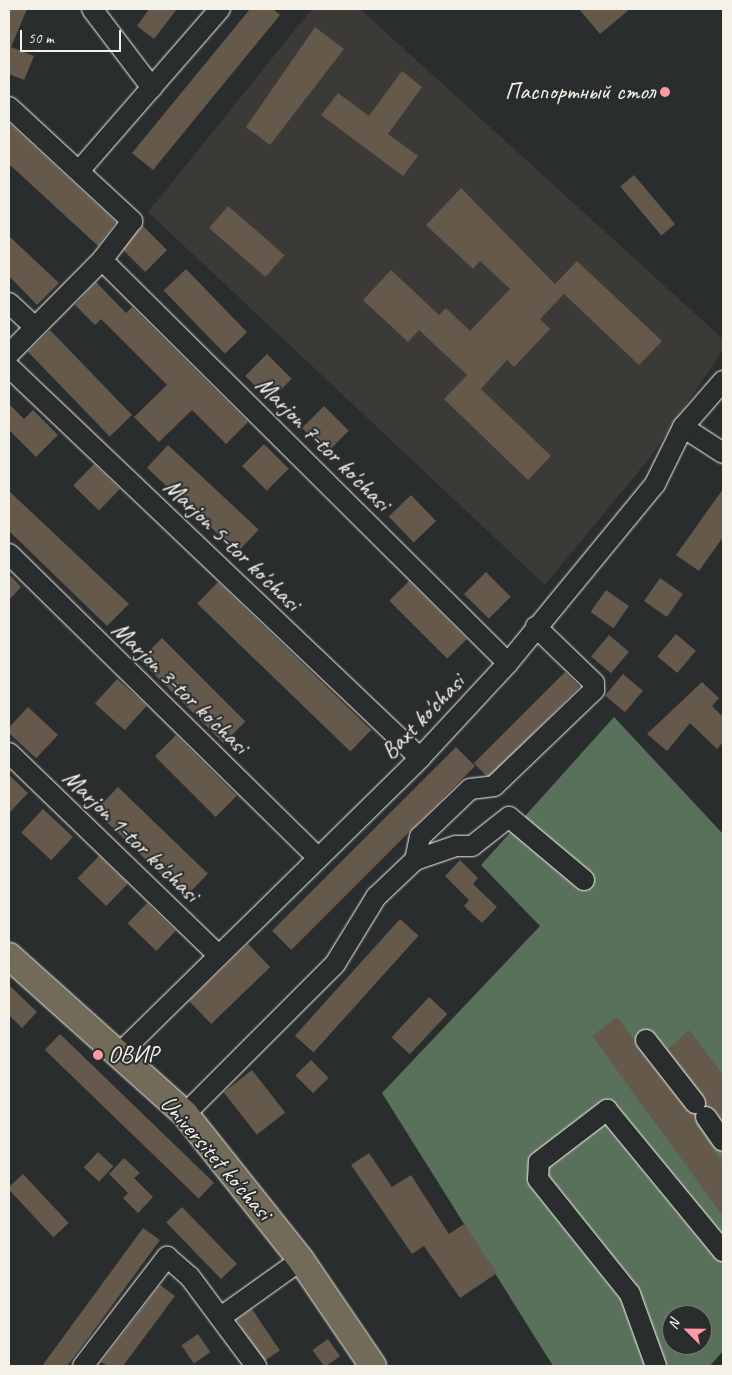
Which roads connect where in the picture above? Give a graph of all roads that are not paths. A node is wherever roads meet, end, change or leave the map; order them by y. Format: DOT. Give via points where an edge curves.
graph roads {
  1 [pos="92,9"];
  2 [pos="220,9"];
  3 [pos="152,88"];
  4 [pos="9,107"];
  5 [pos="79,172"];
  6 [pos="102,260"];
  7 [pos="9,303"];
  8 [pos="35,327"];
  9 [pos="9,354"];
  10 [pos="9,367"];
  11 [pos="723,380"];
  12 [pos="683,427"];
  13 [pos="723,453"];
  14 [pos="9,554"];
  15 [pos="536,627"];
  16 [pos="508,663"];
  17 [pos="9,753"];
  18 [pos="420,758"];
  19 [pos="317,857"];
  20 [pos="415,860"];
  21 [pos="584,880"];
  22 [pos="218,955"];
  23 [pos="9,956"];
  24 [pos="646,1040"];
  25 [pos="118,1056"];
  26 [pos="184,1114"];
  27 [pos="723,1141"];
  28 [pos="723,1251"];
  29 [pos="301,1260"];
  30 [pos="221,1317"];
  31 [pos="83,1366"];
  32 [pos="256,1366"];
  33 [pos="373,1366"];
  34 [pos="656,1366"];
  1 -- 3 [label="street"];
  2 -- 3 [label="street"];
  3 -- 5 [label="street"];
  4 -- 5 [label="street"];
  5 -- 6 [label="street" via="132,221"];
  6 -- 8 [label="street"];
  6 -- 16 [label="street, Marjon 7-tor ko'chasi"];
  7 -- 8 [label="street"];
  8 -- 9 [label="street"];
  10 -- 18 [label="street, Marjon 5-tor ko'chasi"];
  11 -- 12 [label="street, Baxt ko'chasi"];
  12 -- 13 [label="street"];
  12 -- 15 [label="street, Baxt ko'chasi" via="654,484"];
  14 -- 19 [label="street, Marjon 3-tor ko'chasi"];
  15 -- 16 [label="street, Baxt ko'chasi"];
  15 -- 20 [label="street" via="594,683 594,690 494,786 470,789 420,837"];
  16 -- 18 [label="street, Baxt ko'chasi"];
  17 -- 22 [label="street, Marjon 1-tor ko'chasi"];
  18 -- 19 [label="street, Baxt ko'chasi"];
  19 -- 22 [label="street, Baxt ko'chasi"];
  20 -- 21 [label="street" via="456,846 472,846 509,817"];
  20 -- 26 [label="street" via="376,897 335,964"];
  22 -- 25 [label="street, Baxt ko'chasi"];
  23 -- 25 [label="main road, Universitet ko'chasi"];
  24 -- 27 [label="street"];
  25 -- 26 [label="main road, Universitet ko'chasi"];
  26 -- 29 [label="main road, Universitet ko'chasi"];
  28 -- 34 [label="street" via="608,1110 539,1162 538,1179 630,1294"];
  29 -- 30 [label="street"];
  29 -- 33 [label="main road, Universitet ko'chasi"];
  30 -- 31 [label="street" via="190,1277 167,1257"];
  30 -- 32 [label="street"];
}
